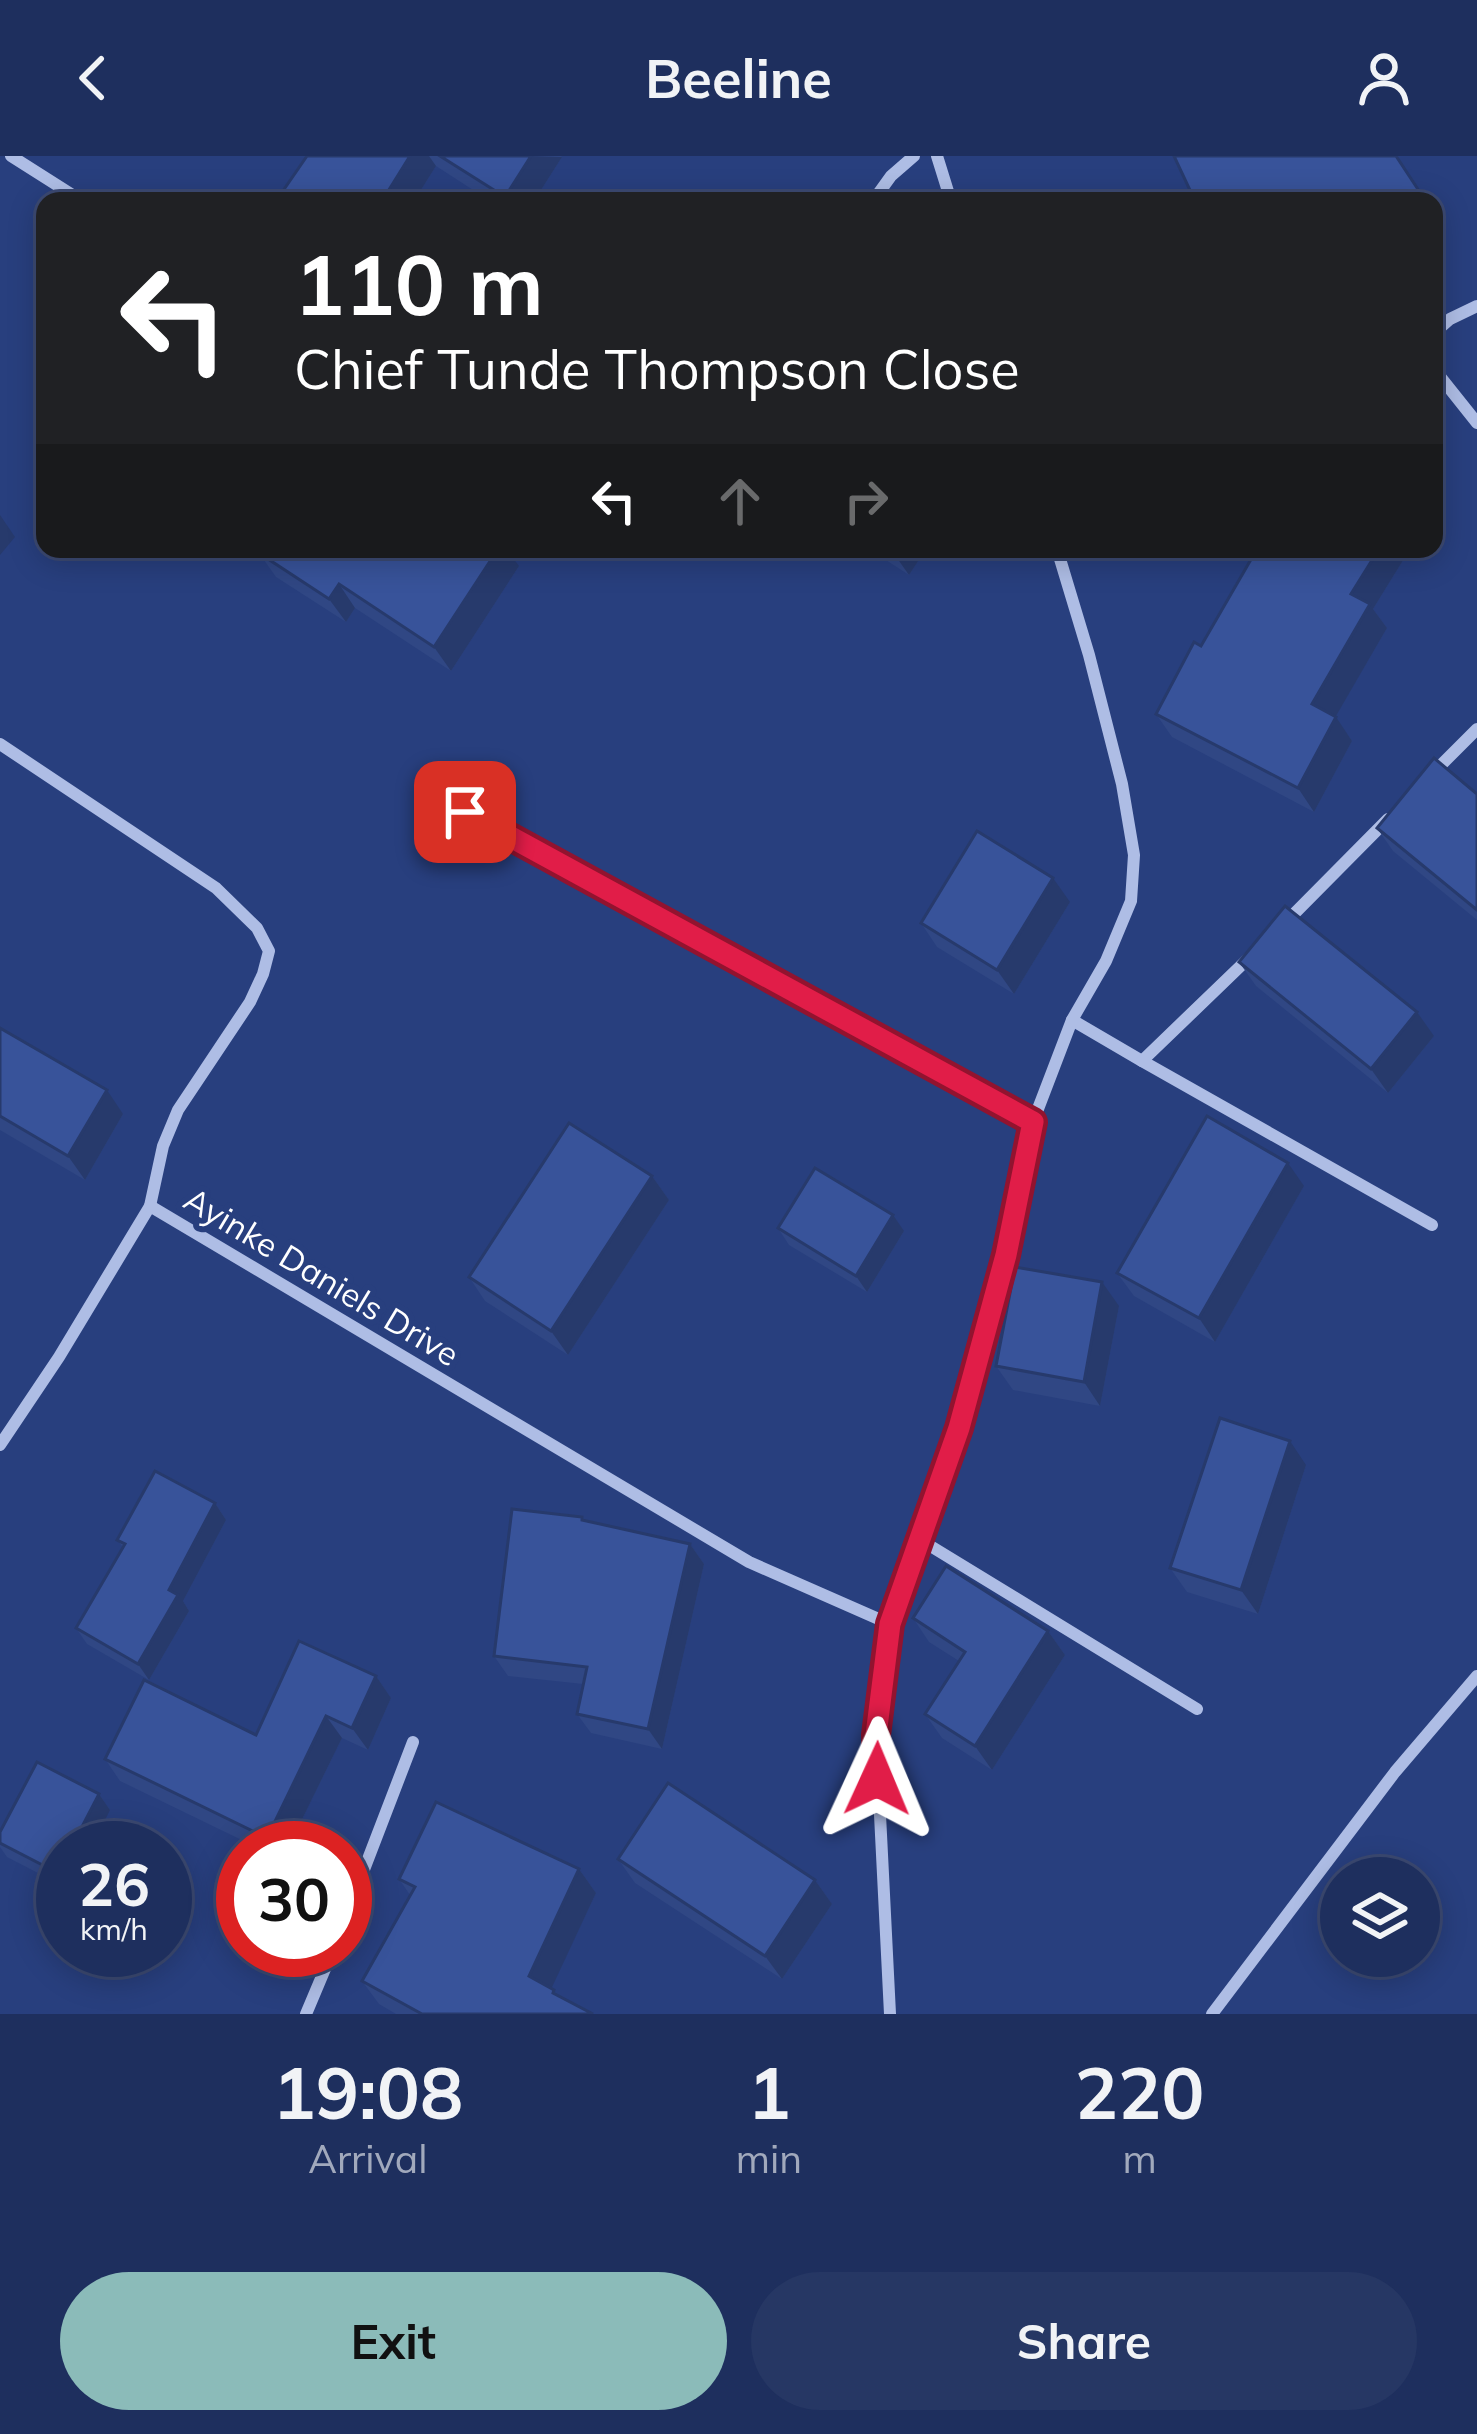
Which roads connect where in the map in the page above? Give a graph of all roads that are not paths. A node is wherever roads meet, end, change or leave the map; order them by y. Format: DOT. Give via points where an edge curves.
graph roads {
  1 [pos="11,156"];
  2 [pos="914,156"];
  3 [pos="937,156"];
  4 [pos="68,192"];
  5 [pos="879,192"];
  6 [pos="948,192"];
  7 [pos="1477,306"];
  8 [pos="1443,325"];
  9 [pos="1443,380"];
  10 [pos="1477,423"];
  11 [pos="1060,558"];
  12 [pos="1477,729"];
  13 [pos="0,744"];
  14 [pos="1427,779"];
  15 [pos="465,812"];
  16 [pos="1394,813"];
  17 [pos="1279,928"];
  18 [pos="1262,945"];
  19 [pos="1072,1021"];
  20 [pos="1142,1061"];
  21 [pos="1033,1122"];
  22 [pos="150,1206"];
  23 [pos="1432,1225"];
  24 [pos="0,1444"];
  25 [pos="919,1539"];
  26 [pos="890,1624"];
  27 [pos="1477,1676"];
  28 [pos="1197,1708"];
  29 [pos="413,1742"];
  30 [pos="372,1849"];
  31 [pos="322,1977"];
  32 [pos="306,2014"];
  33 [pos="890,2014"];
  34 [pos="1212,2014"];
  1 -- 4 [label="street"];
  2 -- 5 [label="street"];
  3 -- 6 [label="street"];
  7 -- 8 [label="street"];
  9 -- 10 [label="street"];
  11 -- 19 [label="street" via="1135,855 1131,901"];
  12 -- 14 [label="street"];
  13 -- 22 [label="street, Ayinke Daniels Drive" via="216,888 267,944 250,1002 167,1133"];
  15 -- 21 [label="street"];
  16 -- 17 [label="street"];
  18 -- 20 [label="street"];
  19 -- 20 [label="street"];
  19 -- 21 [label="street"];
  20 -- 23 [label="street"];
  21 -- 25 [label="street" via="959,1428"];
  22 -- 24 [label="street"];
  22 -- 26 [label="street, Ayinke Daniels Drive" via="749,1562"];
  25 -- 26 [label="street"];
  25 -- 28 [label="street"];
  26 -- 33 [label="street" via="876,1735"];
  27 -- 34 [label="street"];
  29 -- 30 [label="street"];
  31 -- 32 [label="street"];
}
